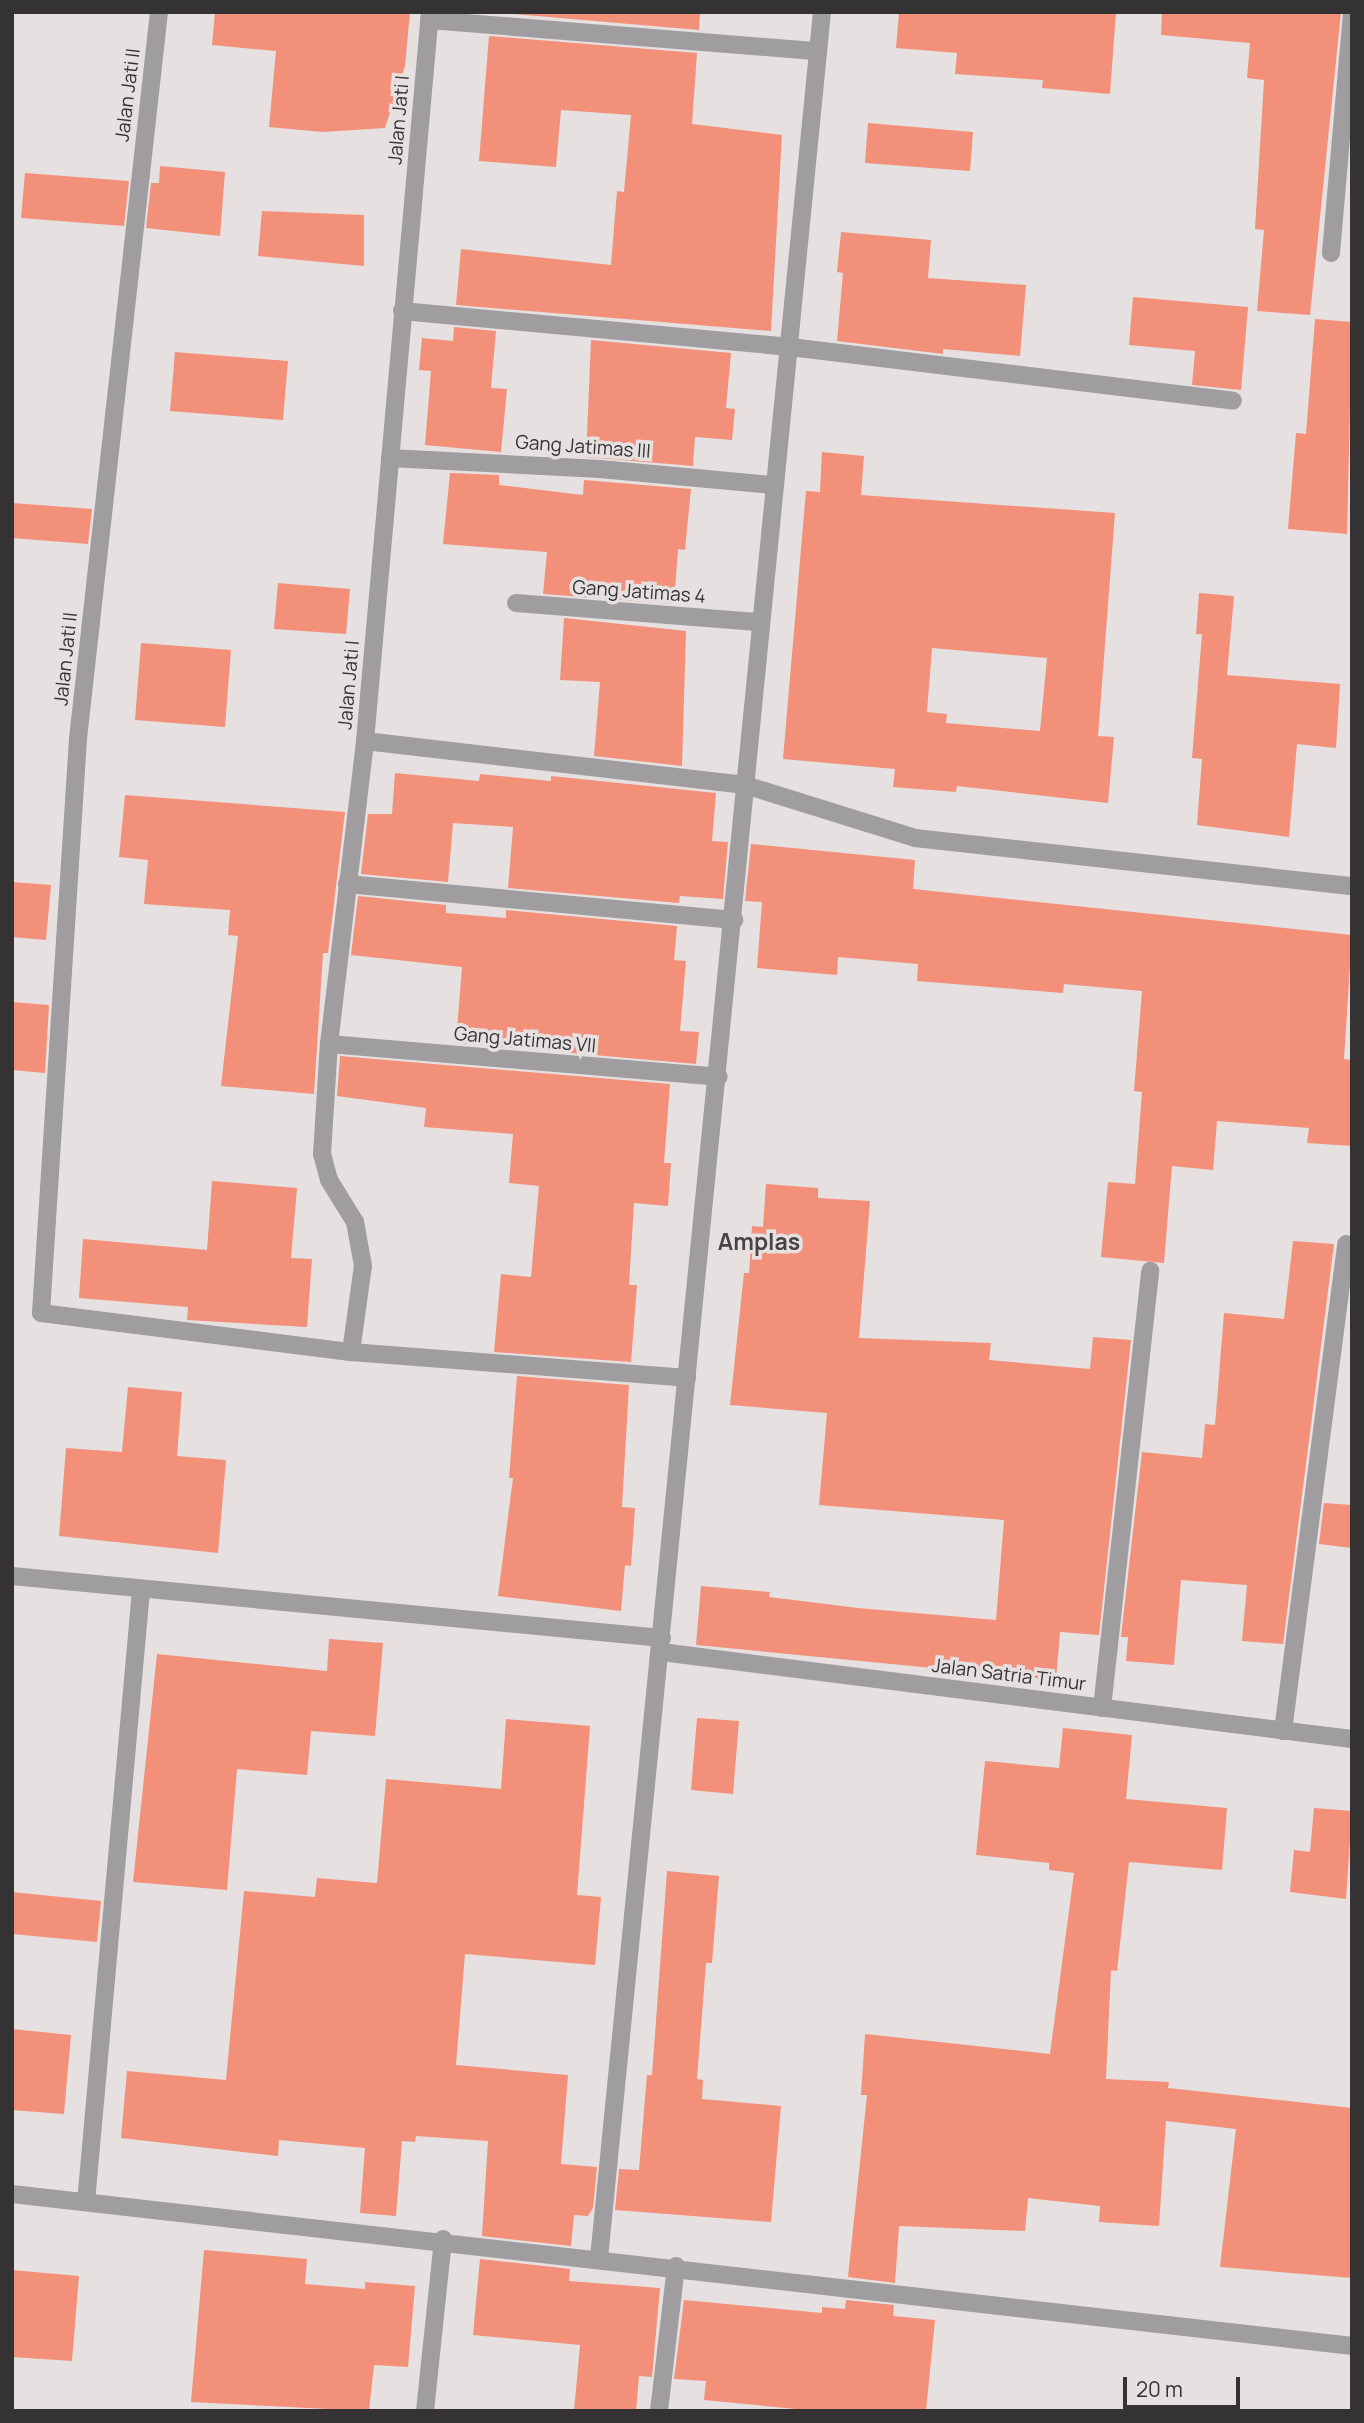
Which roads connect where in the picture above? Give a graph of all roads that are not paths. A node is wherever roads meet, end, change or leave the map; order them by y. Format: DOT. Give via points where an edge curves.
graph roads {
  1 [pos="159,12"];
  2 [pos="822,12"];
  3 [pos="1352,12"];
  4 [pos="430,16"];
  5 [pos="818,51"];
  6 [pos="1331,253"];
  7 [pos="402,311"];
  8 [pos="790,347"];
  9 [pos="1233,401"];
  10 [pos="390,458"];
  11 [pos="772,485"];
  12 [pos="516,603"];
  13 [pos="760,622"];
  14 [pos="365,741"];
  15 [pos="745,785"];
  16 [pos="347,884"];
  17 [pos="1352,886"];
  18 [pos="734,920"];
  19 [pos="329,1044"];
  20 [pos="719,1077"];
  21 [pos="1346,1244"];
  22 [pos="1150,1271"];
  23 [pos="351,1352"];
  24 [pos="687,1378"];
  25 [pos="12,1576"];
  26 [pos="141,1590"];
  27 [pos="662,1645"];
  28 [pos="1102,1708"];
  29 [pos="1283,1731"];
  30 [pos="1352,1739"];
  31 [pos="12,2194"];
  32 [pos="86,2202"];
  33 [pos="443,2239"];
  34 [pos="599,2258"];
  35 [pos="676,2266"];
  36 [pos="1352,2346"];
  37 [pos="425,2411"];
  38 [pos="659,2411"];
  1 -- 23 [label="street, Jalan Jati II" via="78,739 41,1313"];
  2 -- 5 [label="street"];
  3 -- 6 [label="street"];
  4 -- 5 [label="street"];
  4 -- 7 [label="street, Jalan Jati I"];
  5 -- 8 [label="street"];
  7 -- 8 [label="street"];
  7 -- 10 [label="street, Jalan Jati I"];
  8 -- 9 [label="street"];
  8 -- 11 [label="street"];
  10 -- 11 [label="street, Gang Jatimas III" via="600,469"];
  10 -- 14 [label="street, Jalan Jati I"];
  11 -- 13 [label="street"];
  12 -- 13 [label="street, Gang Jatimas 4"];
  13 -- 15 [label="street"];
  14 -- 15 [label="street"];
  14 -- 16 [label="street, Jalan Jati I"];
  15 -- 17 [label="street" via="915,838"];
  15 -- 18 [label="street"];
  16 -- 18 [label="street"];
  16 -- 19 [label="street, Jalan Jati I"];
  18 -- 20 [label="street"];
  19 -- 20 [label="street, Gang Jatimas VII"];
  19 -- 23 [label="street, Jalan Jati I" via="322,1154 328,1180 355,1222 363,1266"];
  20 -- 24 [label="street"];
  21 -- 29 [label="street"];
  22 -- 28 [label="street"];
  23 -- 24 [label="street"];
  24 -- 27 [label="street"];
  25 -- 26 [label="street, Jalan Satria Timur"];
  26 -- 27 [label="street, Jalan Satria Timur"];
  26 -- 32 [label="street"];
  27 -- 28 [label="street, Jalan Satria Timur"];
  27 -- 34 [label="street" via="622,1991"];
  28 -- 29 [label="street, Jalan Satria Timur"];
  29 -- 30 [label="street, Jalan Satria Timur"];
  31 -- 32 [label="street"];
  32 -- 33 [label="street"];
  33 -- 34 [label="street"];
  33 -- 37 [label="street"];
  34 -- 35 [label="street"];
  35 -- 36 [label="street"];
  35 -- 38 [label="street"];
}
